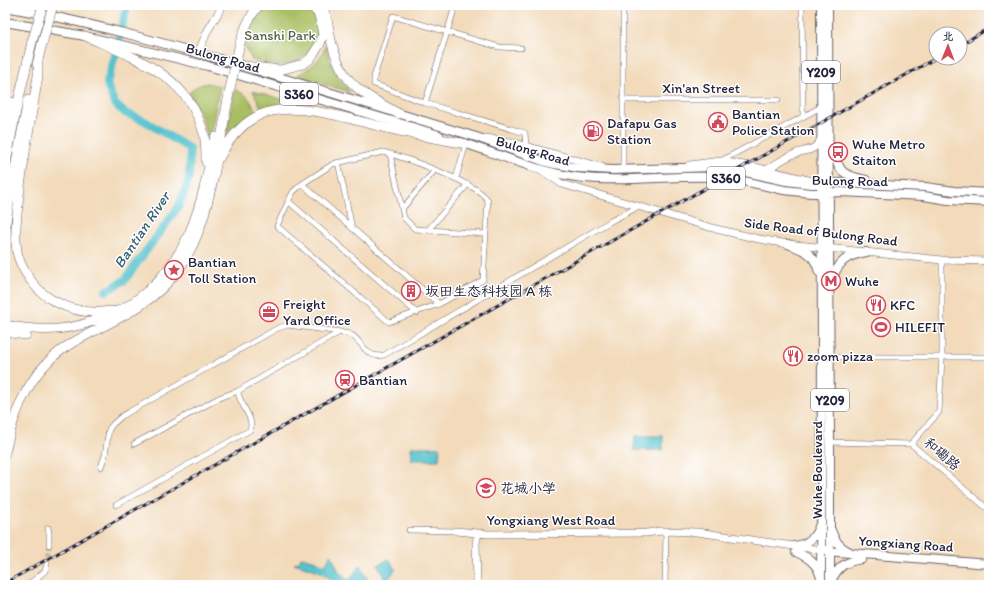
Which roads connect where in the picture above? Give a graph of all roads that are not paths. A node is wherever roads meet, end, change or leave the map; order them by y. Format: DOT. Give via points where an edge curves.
graph roads {
  1 [pos="23,5"];
  2 [pos="43,5"];
  3 [pos="53,5"];
  4 [pos="223,5"];
  5 [pos="251,5"];
  6 [pos="259,5"];
  7 [pos="311,5"];
  8 [pos="320,5"];
  9 [pos="454,5"];
  10 [pos="623,5"];
  11 [pos="802,5"];
  12 [pos="821,5"];
  13 [pos="828,5"];
  14 [pos="6,8"];
  15 [pos="33,13"];
  16 [pos="5,22"];
  17 [pos="448,32"];
  18 [pos="85,36"];
  19 [pos="32,42"];
  20 [pos="238,42"];
  21 [pos="521,48"];
  22 [pos="198,53"];
  23 [pos="38,60"];
  24 [pos="244,66"];
  25 [pos="227,92"];
  26 [pos="623,100"];
  27 [pos="778,100"];
  28 [pos="425,103"];
  29 [pos="821,107"];
  30 [pos="399,114"];
  31 [pos="803,117"];
  32 [pos="5,124"];
  33 [pos="473,136"];
  34 [pos="825,139"];
  35 [pos="466,144"];
  36 [pos="526,146"];
  37 [pos="390,154"];
  38 [pos="721,160"];
  39 [pos="338,162"];
  40 [pos="216,166"];
  41 [pos="5,168"];
  42 [pos="675,168"];
  43 [pos="434,170"];
  44 [pos="541,170"];
  45 [pos="612,170"];
  46 [pos="623,170"];
  47 [pos="766,170"];
  48 [pos="206,177"];
  49 [pos="456,178"];
  50 [pos="825,183"];
  51 [pos="302,184"];
  52 [pos="468,184"];
  53 [pos="884,185"];
  54 [pos="825,193"];
  55 [pos="989,193"];
  56 [pos="288,200"];
  57 [pos="989,202"];
  58 [pos="637,206"];
  59 [pos="402,209"];
  60 [pos="352,228"];
  61 [pos="5,229"];
  62 [pos="428,230"];
  63 [pos="486,234"];
  64 [pos="788,244"];
  65 [pos="826,248"];
  66 [pos="866,252"];
  67 [pos="942,260"];
  68 [pos="989,261"];
  69 [pos="826,282"];
  70 [pos="439,304"];
  71 [pos="121,309"];
  72 [pos="417,313"];
  73 [pos="5,325"];
  74 [pos="102,328"];
  75 [pos="5,332"];
  76 [pos="344,332"];
  77 [pos="826,357"];
  78 [pos="989,357"];
  79 [pos="942,358"];
  80 [pos="238,391"];
  81 [pos="826,442"];
  82 [pos="134,444"];
  83 [pos="911,444"];
  84 [pos="5,453"];
  85 [pos="102,467"];
  86 [pos="116,505"];
  87 [pos="989,510"];
  88 [pos="827,520"];
  89 [pos="48,528"];
  90 [pos="409,530"];
  91 [pos="456,531"];
  92 [pos="478,533"];
  93 [pos="666,533"];
  94 [pos="49,545"];
  95 [pos="795,549"];
  96 [pos="825,553"];
  97 [pos="854,553"];
  98 [pos="862,559"];
  99 [pos="47,564"];
  100 [pos="989,564"];
  101 [pos="989,569"];
  102 [pos="37,579"];
  103 [pos="821,583"];
  104 [pos="28,585"];
  105 [pos="41,585"];
  106 [pos="477,585"];
  107 [pos="482,585"];
  108 [pos="665,585"];
  109 [pos="830,585"];
  1 -- 15 [label="main road"];
  2 -- 19 [label="highway, bridge"];
  3 -- 23 [label="highway, bridge"];
  4 -- 22 [label="main road"];
  5 -- 20 [label="highway" via="246,12"];
  6 -- 20 [label="highway" via="251,14"];
  7 -- 24 [label="highway" via="319,15 323,34 318,48 310,59 303,64 280,70"];
  8 -- 30 [label="highway" via="327,18 334,51 343,73 360,92"];
  9 -- 17 [label="street"];
  10 -- 26 [label="street"];
  11 -- 31 [label="street"];
  12 -- 29 [label="main road, Wuhe Boulevard / Y209"];
  13 -- 34 [label="main road, Wuhe Boulevard / Y209"];
  14 -- 15 [label="main road, S360"];
  15 -- 22 [label="main road, Bulong Road / S360"];
  16 -- 18 [label="main road, S360"];
  17 -- 21 [label="street" via="499,47"];
  17 -- 28 [label="street"];
  17 -- 28 [label="street" via="393,16 374,84"];
  18 -- 35 [label="main road, Bulong Road / S360" via="208,66"];
  18 -- 48 [label="highway" via="149,66 165,75 178,87 200,121 204,135"];
  19 -- 32 [label="highway"];
  19 -- 41 [label="highway"];
  20 -- 25 [label="highway"];
  22 -- 24 [label="main road, Bulong Road / S360"];
  23 -- 61 [label="highway" via="23,121"];
  23 -- 71 [label="highway" via="38,76 18,200 18,257 33,284 48,299 68,308 89,312"];
  24 -- 30 [label="main road, Bulong Road / S360"];
  25 -- 40 [label="highway"];
  25 -- 48 [label="highway"];
  26 -- 27 [label="street, Xin'an Street"];
  26 -- 46 [label="street"];
  28 -- 36 [label="street" via="525,133"];
  29 -- 31 [label="street"];
  29 -- 34 [label="main road, Wuhe Boulevard / Y209"];
  30 -- 33 [label="main road, Bulong Road / S360"];
  31 -- 38 [label="street"];
  33 -- 36 [label="main road"];
  33 -- 45 [label="main road, Bulong Road / S360" via="544,161 579,168"];
  34 -- 47 [label="main road" via="811,150 795,154"];
  34 -- 50 [label="main road, Wuhe Boulevard / Y209"];
  34 -- 53 [label="main road" via="837,165 844,173"];
  35 -- 40 [label="highway" via="319,112 288,110 266,113 246,124 230,140"];
  35 -- 44 [label="main road, Bulong Road / S360"];
  35 -- 49 [label="street"];
  36 -- 45 [label="main road"];
  37 -- 39 [label="street" via="383,152"];
  37 -- 43 [label="street"];
  37 -- 59 [label="street"];
  38 -- 42 [label="main road"];
  38 -- 47 [label="main road"];
  39 -- 51 [label="street"];
  39 -- 60 [label="street"];
  40 -- 74 [label="highway" via="200,230 190,253 174,275 147,301"];
  42 -- 46 [label="main road, Bulong Road / S360"];
  42 -- 50 [label="main road, Bulong Road / S360" via="724,168 786,181"];
  43 -- 49 [label="street"];
  43 -- 59 [label="street"];
  44 -- 54 [label="main road, Bulong Road / S360" via="576,177 606,179 723,177 784,190 810,194"];
  44 -- 58 [label="main road, Side Road of Bulong Road" via="562,184"];
  45 -- 46 [label="main road, Bulong Road / S360"];
  47 -- 50 [label="main road"];
  48 -- 71 [label="highway" via="192,228 170,269 134,302"];
  49 -- 52 [label="street"];
  50 -- 53 [label="main road, Bulong Road / S360"];
  50 -- 54 [label="main road, Wuhe Boulevard / Y209"];
  51 -- 56 [label="street"];
  51 -- 60 [label="street"];
  52 -- 62 [label="street"];
  52 -- 63 [label="street" via="482,193 488,201"];
  53 -- 55 [label="main road, Bulong Road / S360"];
  54 -- 57 [label="main road, Bulong Road / S360" via="924,196"];
  54 -- 65 [label="main road, Wuhe Boulevard / Y209"];
  56 -- 72 [label="street"];
  56 -- 72 [label="street" via="277,226 389,322"];
  58 -- 64 [label="main road, Side Road of Bulong Road" via="730,233"];
  58 -- 76 [label="street" via="384,356 370,354 356,338"];
  59 -- 62 [label="street" via="404,218 415,229"];
  60 -- 70 [label="street"];
  62 -- 63 [label="street"];
  63 -- 70 [label="street" via="482,280"];
  64 -- 65 [label="main road, Side Road of Bulong Road"];
  64 -- 69 [label="main road" via="811,255"];
  65 -- 66 [label="main road, Side Road of Bulong Road"];
  65 -- 69 [label="main road, Wuhe Boulevard / Y209"];
  66 -- 67 [label="main road, Side Road of Bulong Road"];
  66 -- 69 [label="main road" via="843,260"];
  67 -- 68 [label="main road, Side Road of Bulong Road"];
  67 -- 79 [label="street"];
  69 -- 77 [label="main road, Wuhe Boulevard / Y209"];
  70 -- 72 [label="street"];
  71 -- 73 [label="highway" via="72,328 26,330"];
  74 -- 75 [label="highway" via="44,335"];
  74 -- 84 [label="highway" via="58,353 35,376 13,420"];
  76 -- 80 [label="street"];
  76 -- 85 [label="street" via="288,325 278,328 122,416 109,429"];
  77 -- 79 [label="street"];
  77 -- 81 [label="main road, Wuhe Boulevard / Y209"];
  78 -- 79 [label="street"];
  79 -- 83 [label="street" via="939,412"];
  80 -- 82 [label="street"];
  80 -- 86 [label="street" via="251,422 250,430"];
  81 -- 83 [label="street, 和磡路"];
  81 -- 88 [label="main road, Wuhe Boulevard / Y209"];
  83 -- 87 [label="street, 和磡路"];
  88 -- 95 [label="main road" via="810,540"];
  88 -- 96 [label="main road, Wuhe Boulevard / Y209"];
  88 -- 97 [label="main road" via="839,545"];
  89 -- 94 [label="street"];
  90 -- 91 [label="street"];
  91 -- 92 [label="main road, Yongxiang West Road"];
  92 -- 93 [label="main road, Yongxiang West Road"];
  92 -- 106 [label="main road"];
  92 -- 107 [label="main road" via="481,543"];
  93 -- 95 [label="main road, Yongxiang West Road" via="702,533"];
  93 -- 108 [label="street"];
  95 -- 96 [label="main road, Yongxiang West Road"];
  95 -- 103 [label="main road" via="819,570"];
  96 -- 97 [label="main road, Yongxiang Road"];
  96 -- 98 [label="main road, Yongxiang Road"];
  96 -- 103 [label="main road, Y209"];
  96 -- 109 [label="main road, Y209"];
  97 -- 100 [label="main road, Yongxiang Road"];
  98 -- 101 [label="main road, Yongxiang Road"];
  98 -- 109 [label="main road" via="850,561 842,566 835,573"];
  99 -- 102 [label="street" via="45,571"];
  102 -- 104 [label="street"];
  102 -- 105 [label="street"];
}
